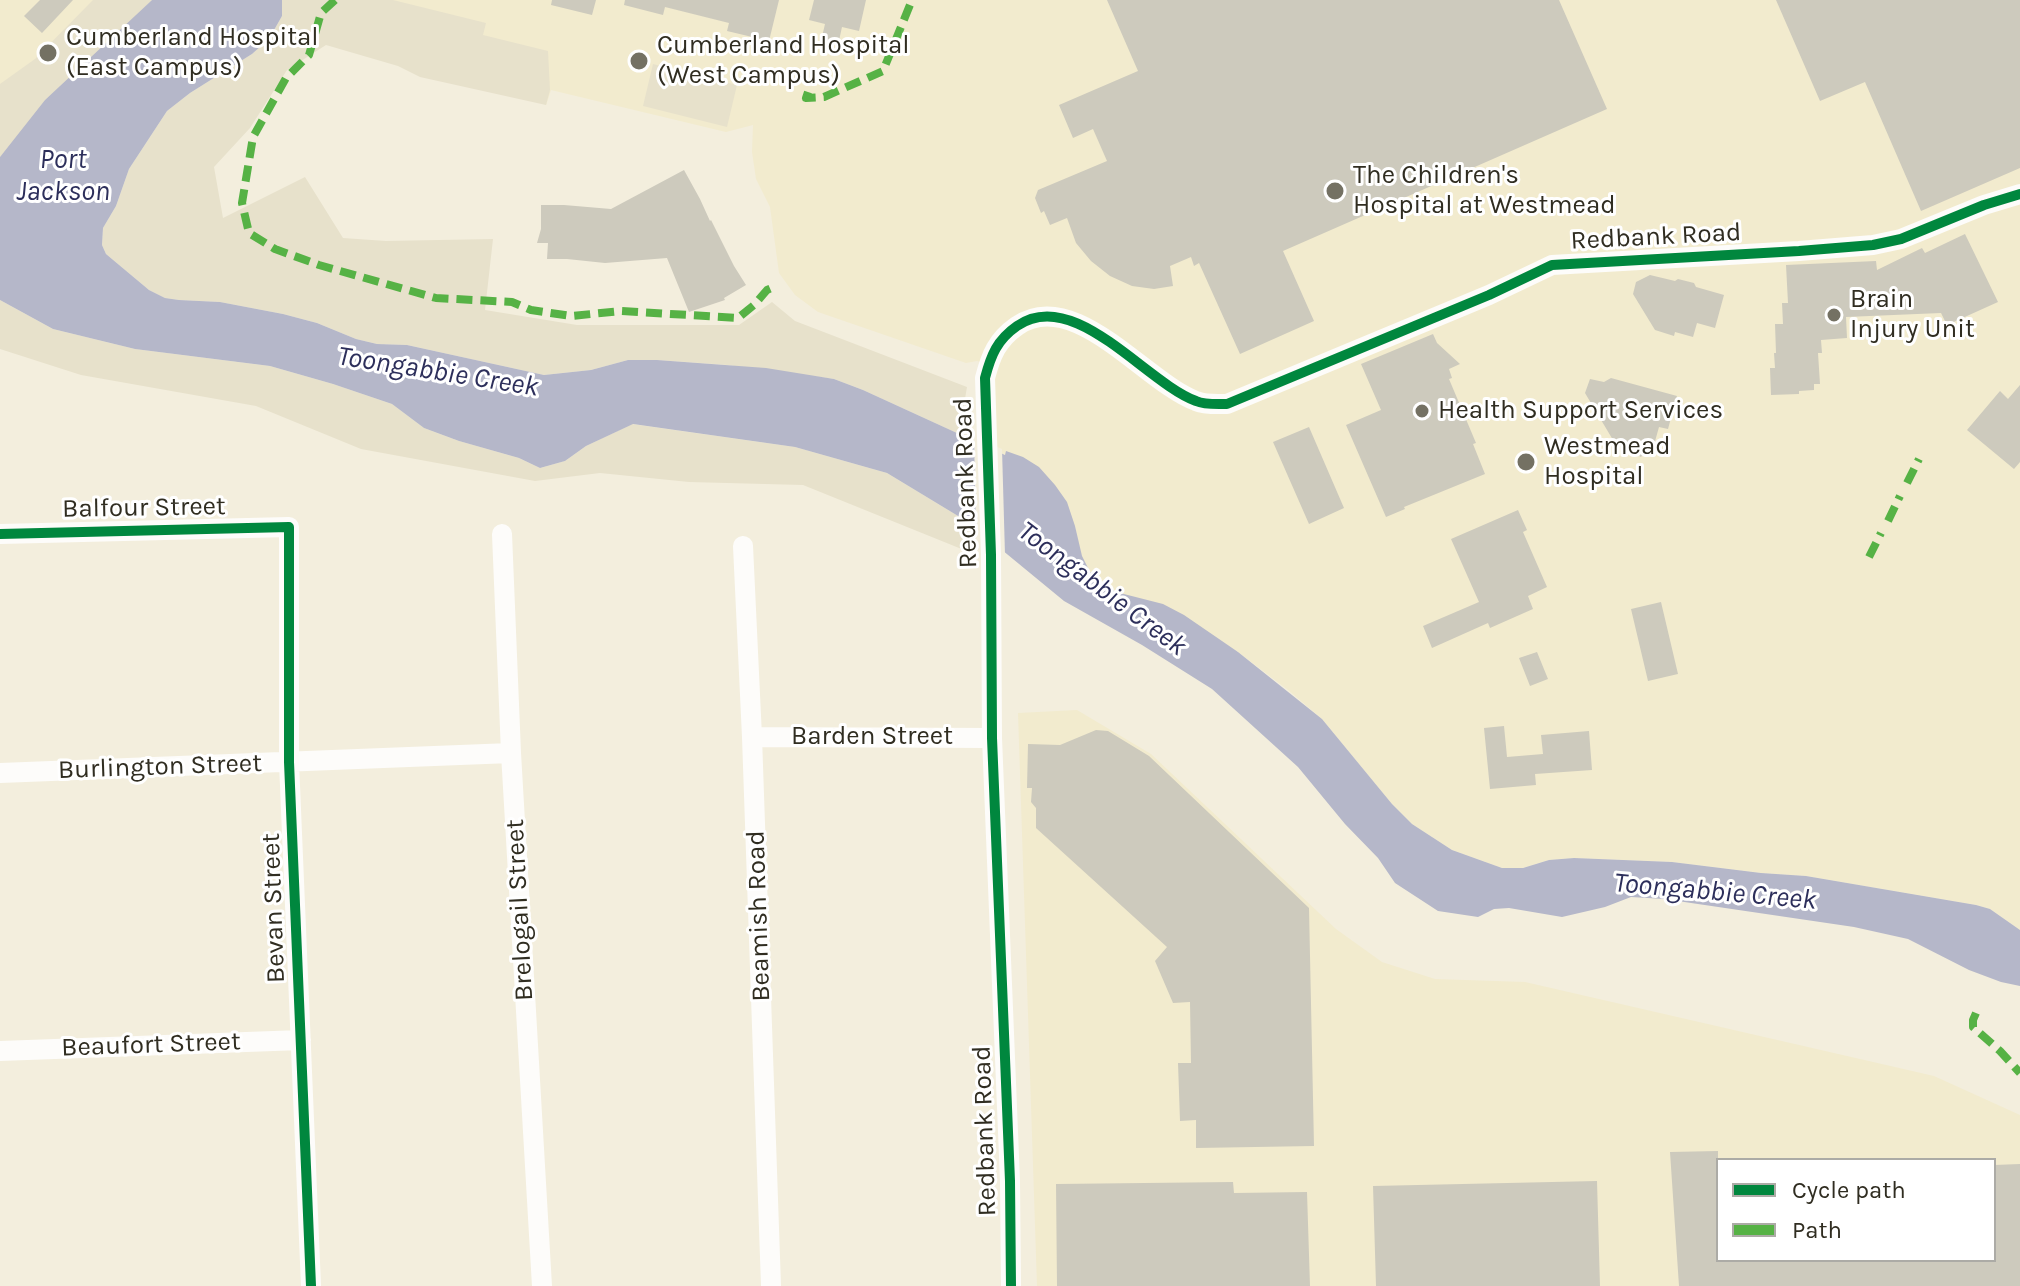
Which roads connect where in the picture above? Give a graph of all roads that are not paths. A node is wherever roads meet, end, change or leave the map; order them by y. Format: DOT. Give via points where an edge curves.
graph roads {
  1 [pos="2020,194"];
  2 [pos="289,527"];
  3 [pos="0,534"];
  4 [pos="502,534"];
  5 [pos="743,546"];
  6 [pos="752,737"];
  7 [pos="992,738"];
  8 [pos="511,753"];
  9 [pos="289,762"];
  10 [pos="0,773"];
  11 [pos="301,1040"];
  12 [pos="0,1051"];
  13 [pos="311,1286"];
  14 [pos="542,1286"];
  15 [pos="771,1286"];
  16 [pos="1011,1286"];
  1 -- 7 [label="street, Redbank Road" via="1873,245 1552,265 1227,404 1198,402 1171,388 1078,323 1049,316 1026,320 992,352 985,378"];
  2 -- 3 [label="street, Balfour Street"];
  2 -- 9 [label="street, Bevan Street"];
  4 -- 8 [label="street, Brelogail Street"];
  5 -- 6 [label="street, Beamish Road"];
  6 -- 7 [label="street, Barden Street"];
  6 -- 15 [label="street, Beamish Road"];
  7 -- 16 [label="street, Redbank Road"];
  8 -- 9 [label="street, Burlington Street"];
  8 -- 14 [label="street, Brelogail Street"];
  9 -- 10 [label="street, Burlington Street"];
  9 -- 11 [label="street, Bevan Street"];
  11 -- 12 [label="street, Beaufort Street"];
  11 -- 13 [label="street, Bevan Street"];
}
